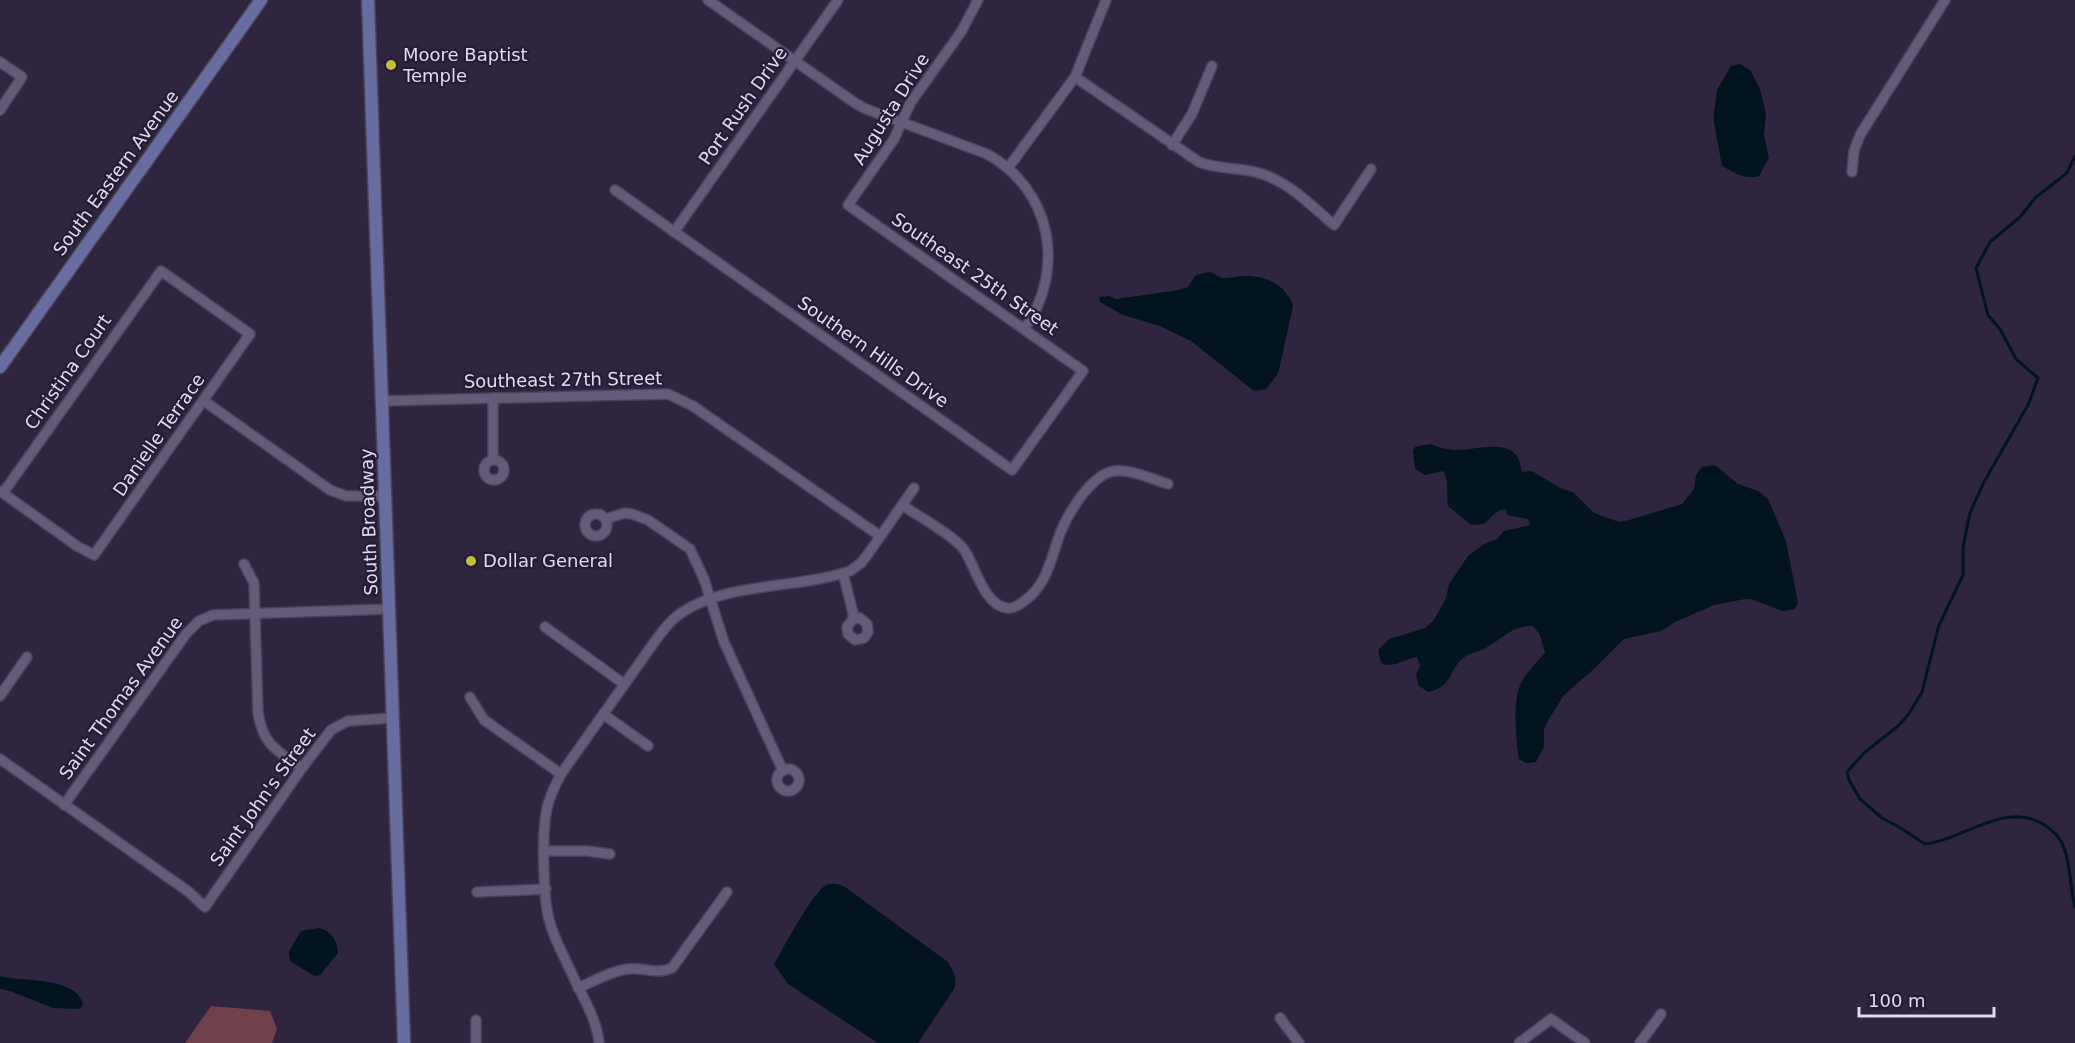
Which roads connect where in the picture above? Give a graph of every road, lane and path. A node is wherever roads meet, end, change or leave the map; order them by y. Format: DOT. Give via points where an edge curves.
graph roads {
  1 [pos="261,0"];
  2 [pos="368,0"];
  3 [pos="708,0"];
  4 [pos="838,0"];
  5 [pos="978,0"];
  6 [pos="1106,0"];
  7 [pos="1945,0"];
  8 [pos="795,61"];
  9 [pos="0,62"];
  10 [pos="1212,66"];
  11 [pos="1075,77"];
  12 [pos="0,110"];
  13 [pos="902,122"];
  14 [pos="1172,145"];
  15 [pos="1008,168"];
  16 [pos="1371,169"];
  17 [pos="1852,172"];
  18 [pos="615,190"];
  19 [pos="848,205"];
  20 [pos="674,232"];
  21 [pos="1024,328"];
  22 [pos="250,334"];
  23 [pos="0,367"];
  24 [pos="1083,371"];
  25 [pos="493,398"];
  26 [pos="204,401"];
  27 [pos="382,401"];
  28 [pos="493,460"];
  29 [pos="1168,484"];
  30 [pos="914,488"];
  31 [pos="2,492"];
  32 [pos="386,496"];
  33 [pos="902,505"];
  34 [pos="606,519"];
  35 [pos="880,536"];
  36 [pos="244,564"];
  37 [pos="843,573"];
  38 [pos="710,598"];
  39 [pos="390,609"];
  40 [pos="255,614"];
  41 [pos="853,619"];
  42 [pos="544,627"];
  43 [pos="27,657"];
  44 [pos="624,684"];
  45 [pos="0,696"];
  46 [pos="470,697"];
  47 [pos="603,714"];
  48 [pos="393,718"];
  49 [pos="648,746"];
  50 [pos="0,759"];
  51 [pos="302,768"];
  52 [pos="783,771"];
  53 [pos="561,774"];
  54 [pos="64,805"];
  55 [pos="544,851"];
  56 [pos="610,854"];
  57 [pos="546,889"];
  58 [pos="477,892"];
  59 [pos="727,892"];
  60 [pos="578,988"];
  61 [pos="1661,1014"];
  62 [pos="1280,1018"];
  63 [pos="476,1020"];
  64 [pos="1295,1041"];
  65 [pos="404,1043"];
  66 [pos="476,1043"];
  67 [pos="598,1043"];
  68 [pos="1519,1043"];
  69 [pos="1585,1043"];
  70 [pos="1640,1043"];
  1 -- 23 [label="street, South Eastern Avenue"];
  2 -- 27 [label="street, South Broadway"];
  3 -- 8 [label="street"];
  4 -- 8 [label="street, Port Rush Drive"];
  5 -- 13 [label="street, Augusta Drive"];
  6 -- 11 [label="street"];
  7 -- 17 [label="street" via="1860,135"];
  8 -- 13 [label="street" via="855,103"];
  8 -- 20 [label="street, Port Rush Drive"];
  9 -- 12 [label="street" via="22,77"];
  10 -- 14 [label="street" via="1192,114"];
  11 -- 14 [label="street"];
  11 -- 15 [label="street"];
  13 -- 15 [label="street" via="987,154"];
  13 -- 19 [label="street, Augusta Drive"];
  14 -- 16 [label="street" via="1209,166 1271,178 1334,225"];
  15 -- 21 [label="street" via="1025,185 1046,227 1045,284 1037,308"];
  18 -- 20 [label="street, Southern Hills Drive"];
  19 -- 21 [label="street, Southeast 25th Street"];
  20 -- 24 [label="street, Southern Hills Drive" via="1012,470"];
  21 -- 24 [label="street, Southeast 25th Street"];
  22 -- 26 [label="street, Danielle Terrace"];
  22 -- 31 [label="street, Christina Court" via="161,271"];
  25 -- 27 [label="street, Southeast 27th Street"];
  25 -- 28 [label="street"];
  25 -- 35 [label="street, Southeast 27th Street" via="668,393 693,406"];
  26 -- 31 [label="street, Danielle Terrace" via="94,555"];
  26 -- 32 [label="street" via="330,490 346,496"];
  27 -- 32 [label="street, South Broadway"];
  29 -- 33 [label="street" via="1123,472 1099,477 1071,513 1050,569 1034,595 1010,608 999,606 988,595 961,546"];
  30 -- 33 [label="street"];
  32 -- 39 [label="street, South Broadway"];
  33 -- 35 [label="street"];
  34 -- 38 [label="street" via="632,513 686,546"];
  35 -- 37 [label="street" via="861,563"];
  36 -- 40 [label="street" via="254,584"];
  37 -- 38 [label="street"];
  37 -- 41 [label="street"];
  38 -- 44 [label="street" via="679,614 666,627"];
  38 -- 52 [label="street" via="724,642"];
  39 -- 40 [label="street, Saint Thomas Avenue"];
  39 -- 48 [label="street, South Broadway"];
  40 -- 51 [label="street" via="261,730 271,745"];
  40 -- 54 [label="street, Saint Thomas Avenue" via="213,615 198,621"];
  42 -- 44 [label="street"];
  43 -- 45 [label="street"];
  44 -- 47 [label="street"];
  46 -- 53 [label="street" via="484,720"];
  47 -- 49 [label="street"];
  47 -- 53 [label="street"];
  48 -- 51 [label="street, Saint John's Street" via="339,724"];
  48 -- 65 [label="street, South Broadway"];
  50 -- 54 [label="street"];
  51 -- 54 [label="street, Saint John's Street" via="205,907"];
  53 -- 55 [label="street" via="546,813"];
  55 -- 56 [label="street"];
  55 -- 57 [label="street"];
  57 -- 58 [label="street"];
  57 -- 60 [label="street" via="550,923"];
  59 -- 60 [label="street" via="672,968 658,972 616,971"];
  60 -- 67 [label="street" via="595,1024"];
  61 -- 70 [label="street"];
  62 -- 64 [label="street"];
  63 -- 66 [label="street"];
  68 -- 69 [label="street" via="1551,1018"];
}
